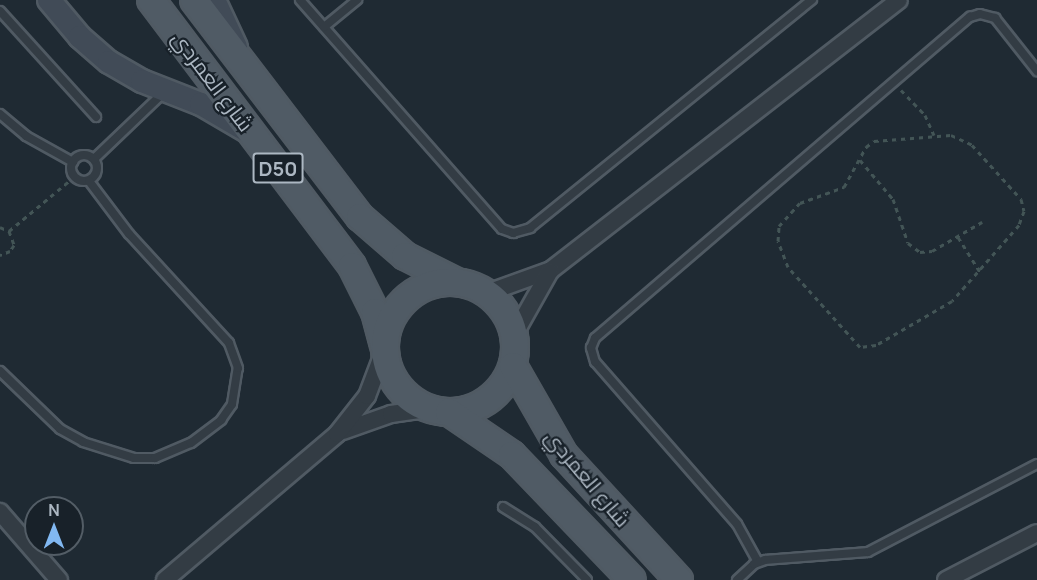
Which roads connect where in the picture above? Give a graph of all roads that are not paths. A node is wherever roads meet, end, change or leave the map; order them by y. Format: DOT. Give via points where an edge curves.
graph roads {
  1 [pos="49,0"];
  2 [pos="151,0"];
  3 [pos="194,0"];
  4 [pos="214,0"];
  5 [pos="300,0"];
  6 [pos="357,0"];
  7 [pos="812,0"];
  8 [pos="898,0"];
  9 [pos="0,11"];
  10 [pos="324,27"];
  11 [pos="241,60"];
  12 [pos="1037,71"];
  13 [pos="165,90"];
  14 [pos="0,114"];
  15 [pos="96,117"];
  16 [pos="252,134"];
  17 [pos="94,159"];
  18 [pos="73,162"];
  19 [pos="89,181"];
  20 [pos="551,270"];
  21 [pos="458,283"];
  22 [pos="487,293"];
  23 [pos="514,335"];
  24 [pos="384,349"];
  25 [pos="513,366"];
  26 [pos="0,371"];
  27 [pos="439,411"];
  28 [pos="337,434"];
  29 [pos="1037,464"];
  30 [pos="503,507"];
  31 [pos="0,512"];
  32 [pos="1037,533"];
  33 [pos="758,562"];
  34 [pos="59,580"];
  35 [pos="165,580"];
  36 [pos="587,580"];
  37 [pos="632,580"];
  38 [pos="680,580"];
  39 [pos="737,580"];
  40 [pos="946,580"];
  1 -- 13 [label="street" via="109,62"];
  2 -- 16 [label="main road, شارع العمردي / D50"];
  3 -- 11 [label="main road, شارع العمردي / D50"];
  4 -- 11 [label="street"];
  5 -- 10 [label="lane"];
  6 -- 10 [label="lane"];
  7 -- 10 [label="lane" via="519,233 502,229"];
  8 -- 20 [label="street"];
  9 -- 15 [label="lane"];
  11 -- 21 [label="main road, شارع العمردي / D50" via="360,217 405,256"];
  12 -- 33 [label="lane" via="999,22 980,14 970,17 597,334 592,343 595,362 737,524"];
  13 -- 16 [label="street" via="201,104"];
  13 -- 17 [label="lane"];
  14 -- 18 [label="lane" via="26,135"];
  16 -- 24 [label="main road, شارع العمردي / D50" via="352,266 375,312"];
  17 -- 18 [label="lane" via="82,155"];
  17 -- 19 [label="lane" via="97,171"];
  18 -- 19 [label="lane" via="74,177"];
  19 -- 26 [label="lane" via="151,259 230,344 238,368 232,404 221,420 191,443 154,458 134,458 83,442 60,429"];
  20 -- 22 [label="street"];
  20 -- 23 [label="street"];
  21 -- 22 [label="main road"];
  21 -- 24 [label="main road" via="431,285 407,298 390,320"];
  22 -- 23 [label="main road" via="505,312"];
  23 -- 25 [label="main road"];
  24 -- 27 [label="main road" via="398,387"];
  24 -- 28 [label="street" via="367,396"];
  25 -- 27 [label="main road" via="502,387 483,403"];
  25 -- 38 [label="main road, شارع العمردي" via="564,455"];
  27 -- 28 [label="street" via="381,417"];
  27 -- 37 [label="main road, شارع العمردي" via="512,455"];
  28 -- 35 [label="street"];
  29 -- 33 [label="lane" via="868,552"];
  30 -- 36 [label="lane" via="542,533"];
  31 -- 34 [label="street"];
  32 -- 40 [label="street"];
  33 -- 39 [label="lane"];
}
